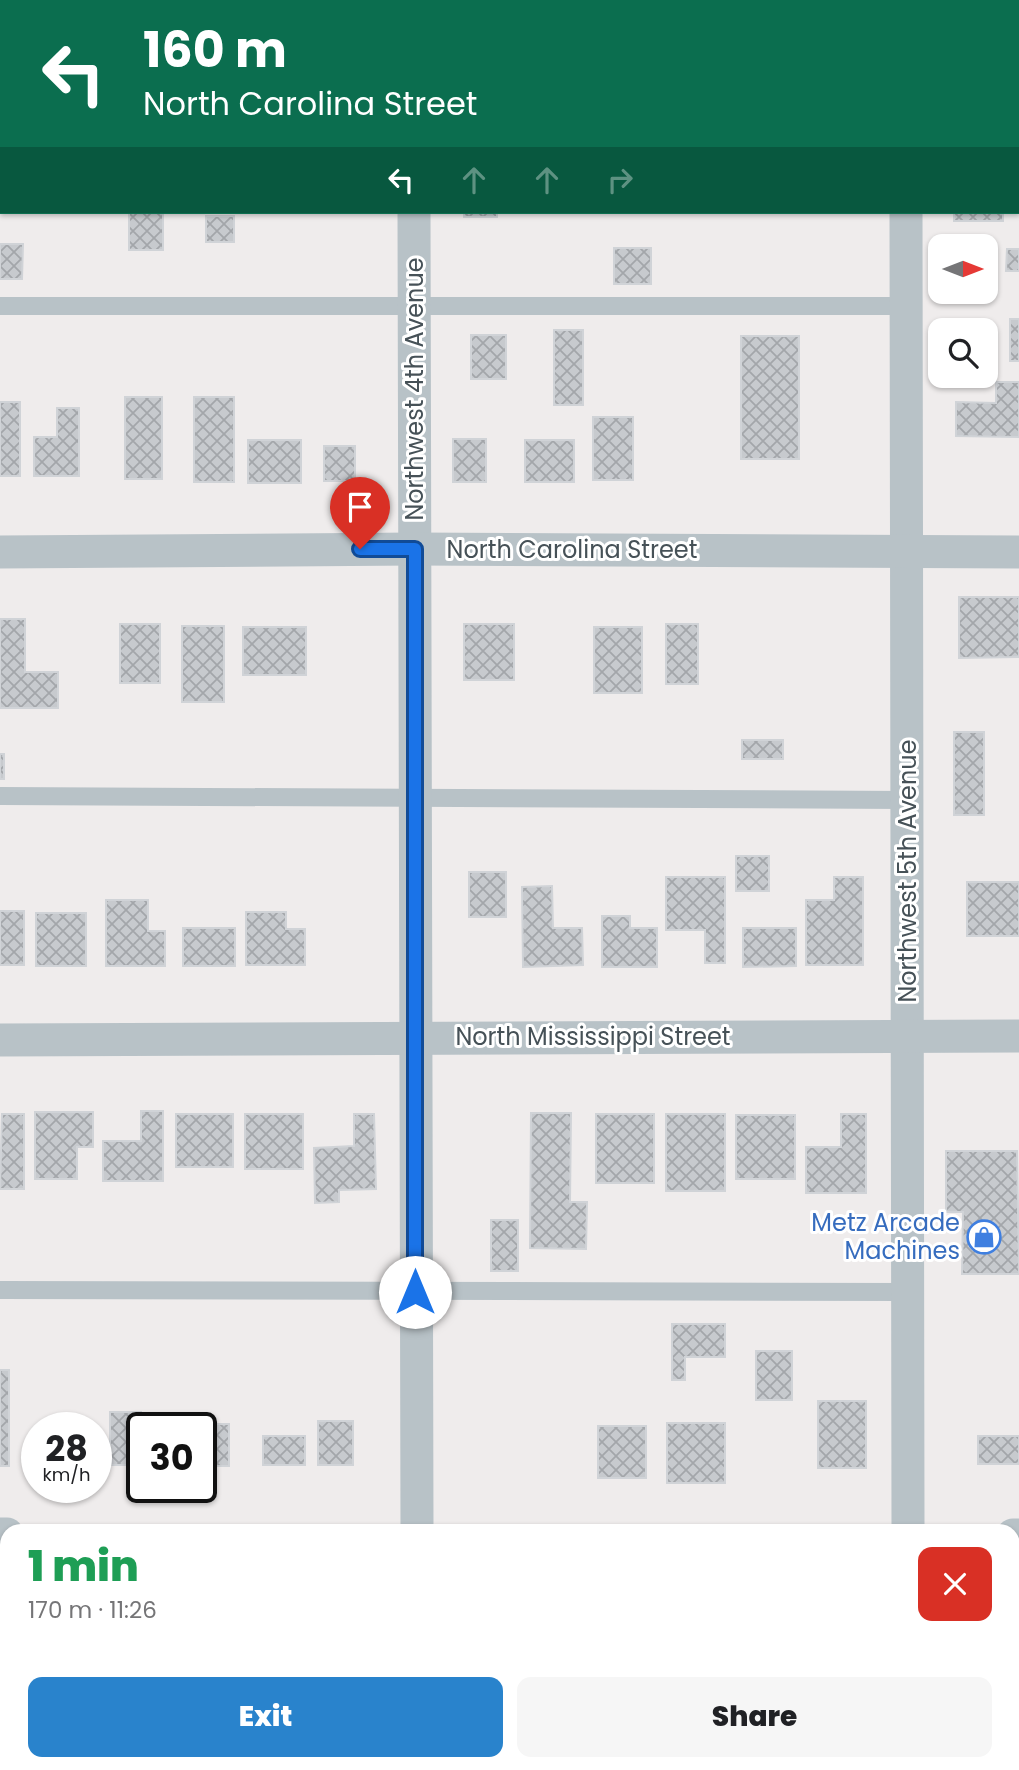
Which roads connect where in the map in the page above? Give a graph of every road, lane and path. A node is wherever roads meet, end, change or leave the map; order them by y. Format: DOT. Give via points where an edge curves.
graph roads {
  1 [pos="414,214"];
  2 [pos="906,214"];
  3 [pos="0,306"];
  4 [pos="414,306"];
  5 [pos="906,306"];
  6 [pos="415,549"];
  7 [pos="0,552"];
  8 [pos="906,552"];
  9 [pos="1019,552"];
  10 [pos="0,796"];
  11 [pos="415,797"];
  12 [pos="907,800"];
  13 [pos="1019,1036"];
  14 [pos="414,1037"];
  15 [pos="908,1037"];
  16 [pos="0,1040"];
  17 [pos="0,1290"];
  18 [pos="415,1292"];
  19 [pos="908,1292"];
  20 [pos="417,1524"];
  21 [pos="908,1524"];
  1 -- 4 [label="street, Northwest 4th Avenue"];
  2 -- 5 [label="street, Northwest 5th Avenue"];
  3 -- 4 [label="lane"];
  4 -- 5 [label="lane"];
  4 -- 6 [label="street, Northwest 4th Avenue"];
  5 -- 8 [label="street, Northwest 5th Avenue"];
  6 -- 7 [label="street, North Carolina Street"];
  6 -- 8 [label="street, North Carolina Street"];
  6 -- 11 [label="street, Northwest 4th Avenue"];
  8 -- 9 [label="street, North Carolina Street"];
  8 -- 12 [label="street, Northwest 5th Avenue"];
  10 -- 11 [label="lane"];
  11 -- 12 [label="lane"];
  11 -- 14 [label="street, Northwest 4th Avenue"];
  12 -- 15 [label="street, Northwest 5th Avenue"];
  13 -- 15 [label="street, North Mississippi Street"];
  14 -- 15 [label="street, North Mississippi Street"];
  14 -- 16 [label="street, North Mississippi Street"];
  14 -- 18 [label="street, Northwest 4th Avenue"];
  15 -- 19 [label="street, Northwest 5th Avenue"];
  17 -- 18 [label="lane"];
  18 -- 19 [label="lane"];
  18 -- 20 [label="street, Northwest 4th Avenue"];
  19 -- 21 [label="street, Northwest 5th Avenue"];
}
